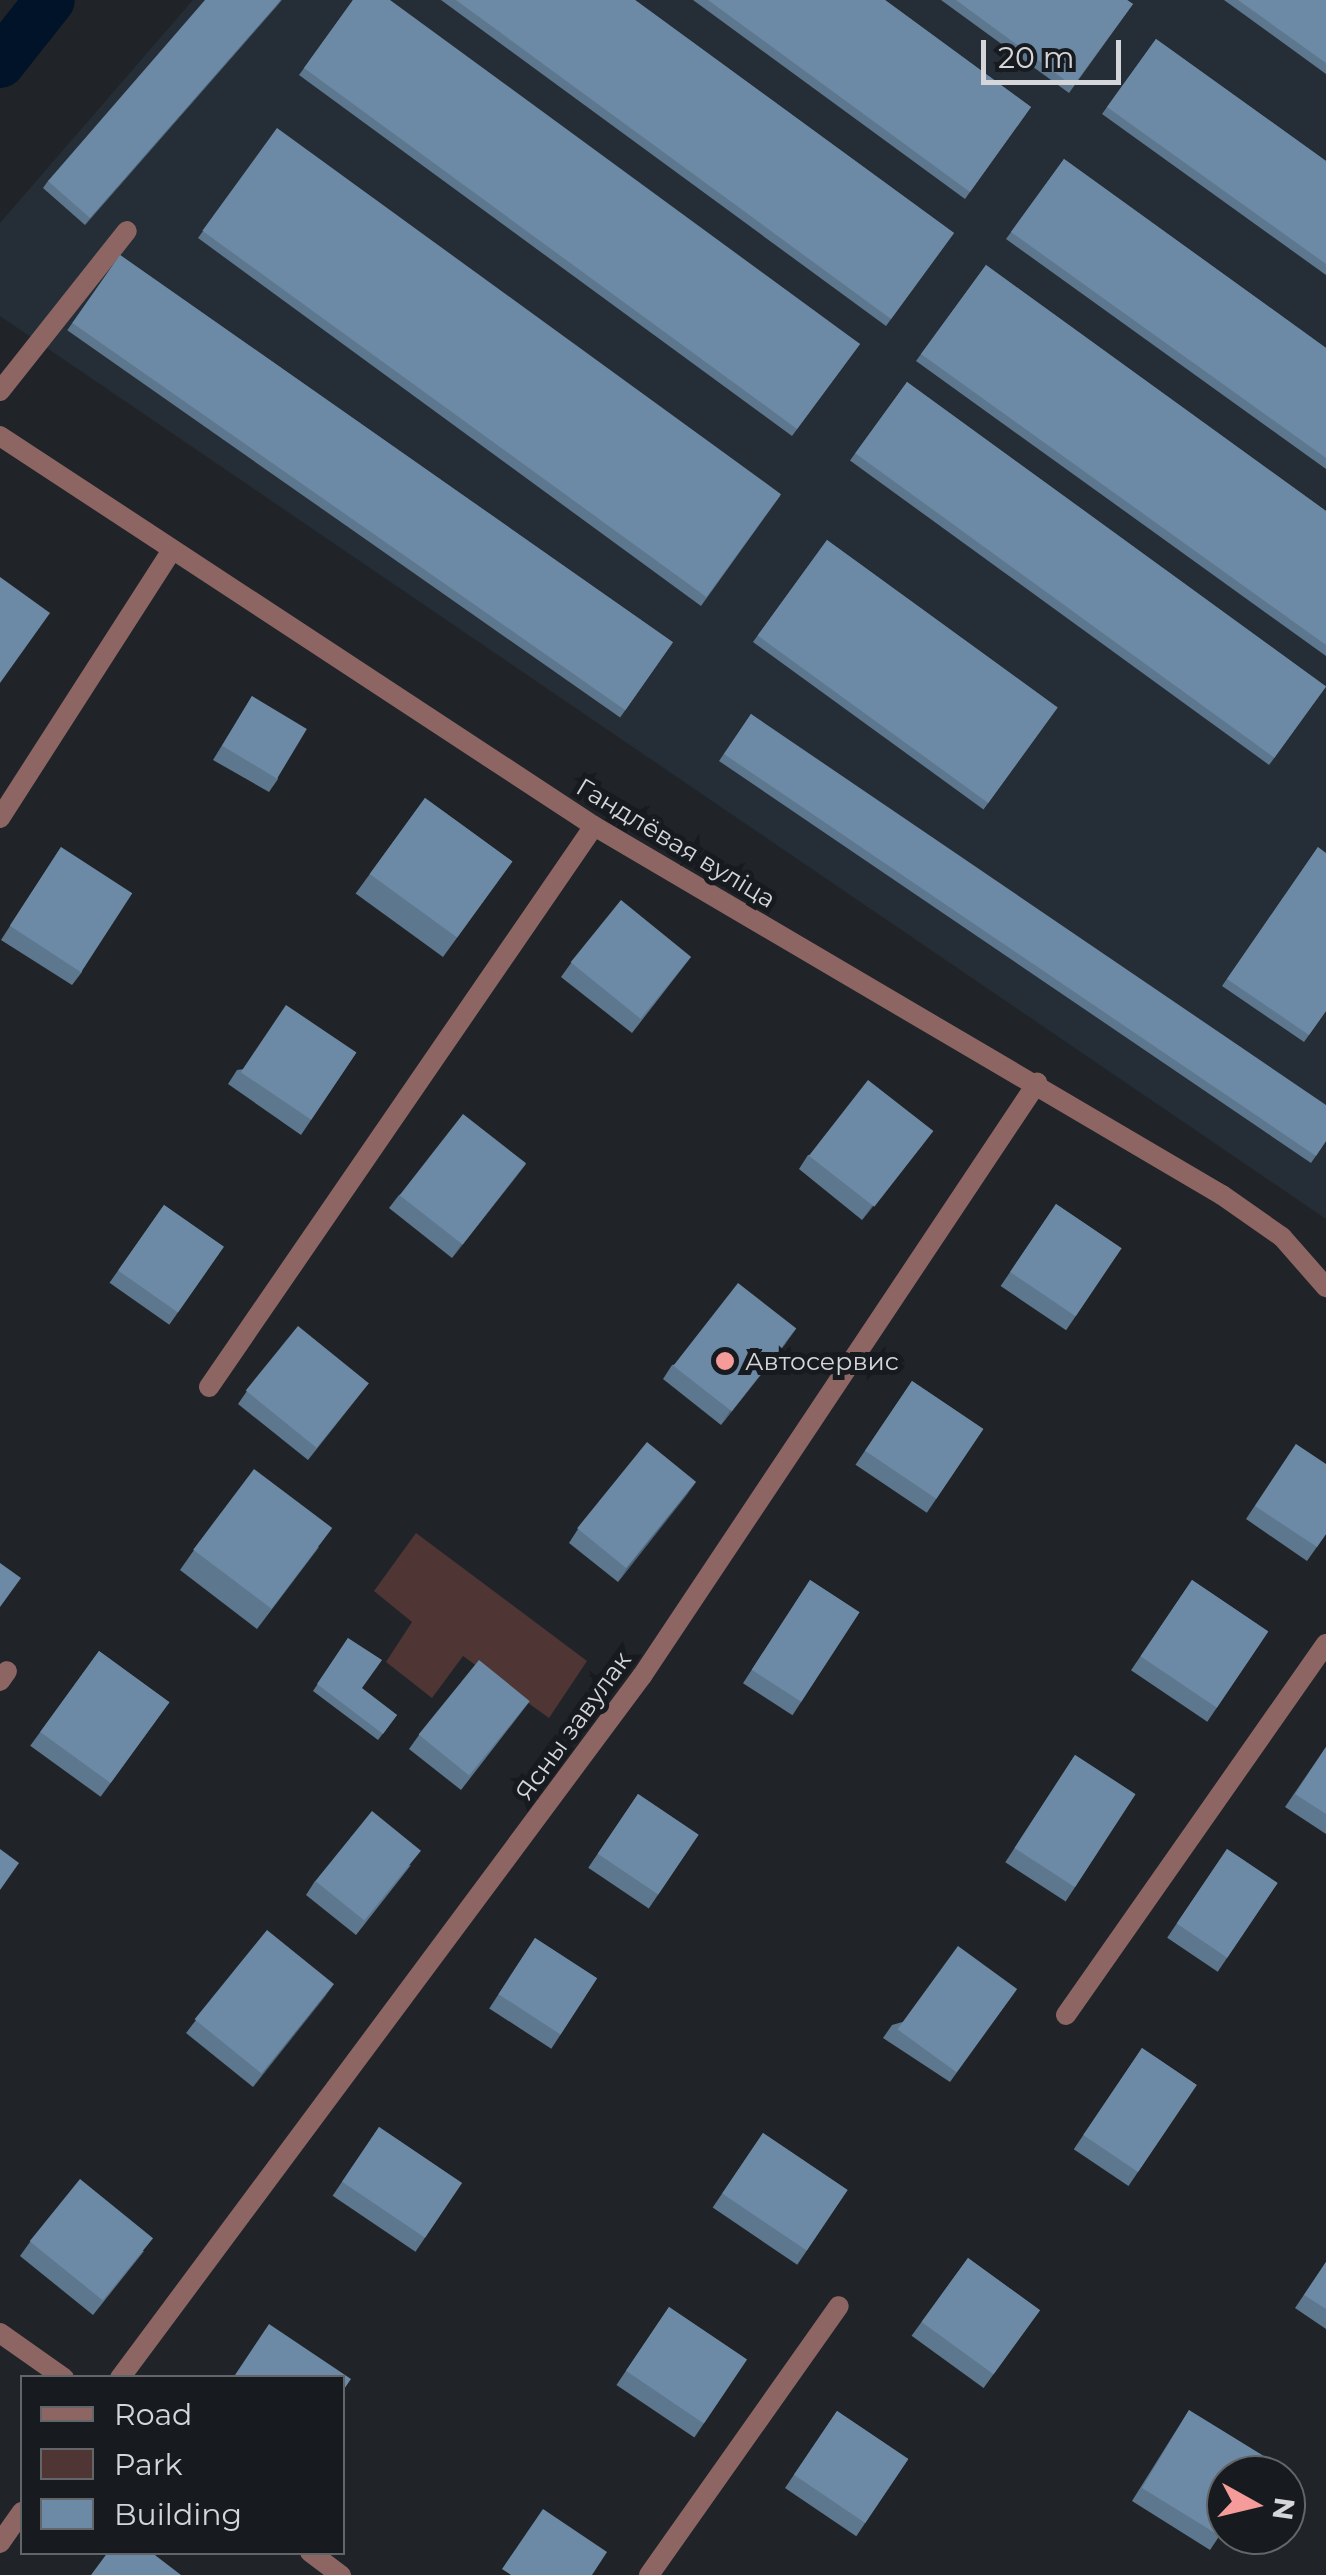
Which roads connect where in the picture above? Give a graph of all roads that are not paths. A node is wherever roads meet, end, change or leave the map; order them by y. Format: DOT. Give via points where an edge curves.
graph roads {
  1 [pos="127,231"];
  2 [pos="0,391"];
  3 [pos="0,436"];
  4 [pos="172,550"];
  5 [pos="0,818"];
  6 [pos="594,826"];
  7 [pos="1037,1084"];
  8 [pos="1326,1287"];
  9 [pos="209,1387"];
  10 [pos="1326,1644"];
  11 [pos="1066,2016"];
  12 [pos="839,2306"];
  13 [pos="0,2333"];
  14 [pos="60,2375"];
  15 [pos="122,2375"];
  16 [pos="20,2515"];
  17 [pos="0,2543"];
  18 [pos="314,2555"];
  19 [pos="342,2575"];
  20 [pos="649,2575"];
  1 -- 2 [label="street"];
  3 -- 4 [label="street, Гандлёвая вуліца"];
  4 -- 5 [label="street"];
  4 -- 6 [label="street, Гандлёвая вуліца"];
  6 -- 7 [label="street, Гандлёвая вуліца"];
  6 -- 9 [label="street"];
  7 -- 8 [label="street, Гандлёвая вуліца" via="1282,1237"];
  7 -- 15 [label="street, Ясны завулак" via="642,1676"];
  10 -- 11 [label="street"];
  12 -- 20 [label="street"];
  13 -- 14 [label="street"];
  16 -- 17 [label="street"];
  18 -- 19 [label="street"];
}
